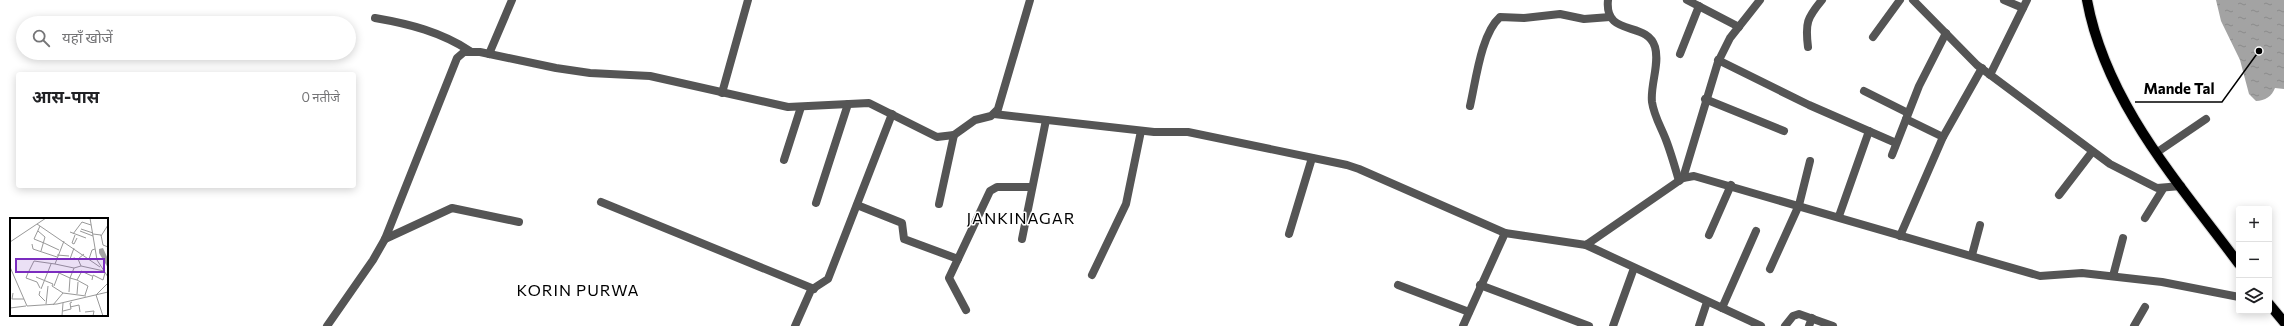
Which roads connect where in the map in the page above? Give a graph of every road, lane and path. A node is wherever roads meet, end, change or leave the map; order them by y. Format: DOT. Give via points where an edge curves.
graph roads {
  1 [pos="512,0"];
  2 [pos="748,0"];
  3 [pos="1030,0"];
  4 [pos="1608,0"];
  5 [pos="1687,0"];
  6 [pos="1760,0"];
  7 [pos="1822,0"];
  8 [pos="1900,0"];
  9 [pos="1913,0"];
  10 [pos="2004,0"];
  11 [pos="2027,0"];
  12 [pos="2087,0"];
  13 [pos="1699,6"];
  14 [pos="2023,8"];
  15 [pos="1610,17"];
  16 [pos="375,18"];
  17 [pos="1739,27"];
  18 [pos="1946,34"];
  19 [pos="1873,37"];
  20 [pos="1808,47"];
  21 [pos="470,51"];
  22 [pos="489,54"];
  23 [pos="1680,54"];
  24 [pos="1718,60"];
  25 [pos="1982,68"];
  26 [pos="1990,75"];
  27 [pos="1864,91"];
  28 [pos="722,92"];
  29 [pos="1705,99"];
  30 [pos="848,104"];
  31 [pos="1470,106"];
  32 [pos="801,107"];
  33 [pos="892,114"];
  34 [pos="994,114"];
  35 [pos="1907,116"];
  36 [pos="2206,119"];
  37 [pos="1046,120"];
  38 [pos="1140,131"];
  39 [pos="1784,131"];
  40 [pos="1869,131"];
  41 [pos="954,135"];
  42 [pos="1943,137"];
  43 [pos="1896,143"];
  44 [pos="2092,152"];
  45 [pos="2156,153"];
  46 [pos="1892,155"];
  47 [pos="1312,158"];
  48 [pos="784,160"];
  49 [pos="1810,161"];
  50 [pos="1681,180"];
  51 [pos="1731,185"];
  52 [pos="2181,186"];
  53 [pos="1032,187"];
  54 [pos="2163,189"];
  55 [pos="2059,195"];
  56 [pos="601,202"];
  57 [pos="816,203"];
  58 [pos="939,204"];
  59 [pos="857,205"];
  60 [pos="1799,205"];
  61 [pos="1839,216"];
  62 [pos="2145,218"];
  63 [pos="519,222"];
  64 [pos="1980,225"];
  65 [pos="1756,231"];
  66 [pos="1505,233"];
  67 [pos="1289,234"];
  68 [pos="1709,235"];
  69 [pos="1900,236"];
  70 [pos="2124,238"];
  71 [pos="385,239"];
  72 [pos="1022,239"];
  73 [pos="1586,245"];
  74 [pos="1972,256"];
  75 [pos="958,259"];
  76 [pos="2236,260"];
  77 [pos="1634,268"];
  78 [pos="1770,269"];
  79 [pos="1092,275"];
  80 [pos="2114,276"];
  81 [pos="1398,285"];
  82 [pos="1480,285"];
  83 [pos="814,289"];
  84 [pos="2236,295"];
  85 [pos="1707,302"];
  86 [pos="2145,307"];
  87 [pos="1722,308"];
  88 [pos="2272,308"];
  89 [pos="966,310"];
  90 [pos="1469,312"];
  91 [pos="1810,322"];
  92 [pos="2284,322"];
  93 [pos="1574,323"];
  94 [pos="327,326"];
  95 [pos="795,326"];
  96 [pos="1463,326"];
  97 [pos="1589,326"];
  98 [pos="1614,326"];
  99 [pos="1699,326"];
  100 [pos="1761,326"];
  101 [pos="1785,326"];
  102 [pos="1833,326"];
  103 [pos="2134,326"];
  1 -- 22 [label="street"];
  2 -- 28 [label="street"];
  3 -- 34 [label="street" via="998,109"];
  4 -- 15 [label="street"];
  5 -- 13 [label="street"];
  6 -- 17 [label="street"];
  7 -- 20 [label="street" via="1808,19"];
  8 -- 19 [label="street"];
  9 -- 18 [label="street"];
  10 -- 14 [label="street"];
  11 -- 14 [label="street"];
  12 -- 45 [label="main road" via="2091,22 2113,83"];
  13 -- 17 [label="street"];
  13 -- 23 [label="street"];
  14 -- 26 [label="street"];
  15 -- 31 [label="street" via="1584,19 1560,14 1524,18 1500,17 1494,22 1486,40"];
  15 -- 50 [label="street" via="1614,22 1643,33 1650,38 1655,48 1652,91 1654,113"];
  16 -- 21 [label="street" via="405,23 439,34"];
  17 -- 24 [label="street"];
  18 -- 25 [label="street"];
  18 -- 35 [label="street"];
  21 -- 22 [label="street"];
  21 -- 71 [label="street" via="460,54 457,58"];
  22 -- 28 [label="street" via="590,73 650,76"];
  24 -- 29 [label="street"];
  24 -- 40 [label="street" via="1809,105"];
  25 -- 26 [label="street"];
  25 -- 42 [label="street"];
  26 -- 44 [label="street"];
  27 -- 35 [label="street"];
  28 -- 32 [label="street" via="788,107"];
  29 -- 39 [label="street"];
  29 -- 50 [label="street"];
  30 -- 32 [label="street"];
  30 -- 33 [label="street" via="869,103"];
  30 -- 57 [label="street"];
  32 -- 48 [label="street"];
  33 -- 41 [label="street" via="938,137"];
  33 -- 59 [label="street"];
  34 -- 37 [label="street"];
  34 -- 41 [label="street" via="974,120"];
  35 -- 42 [label="street"];
  35 -- 43 [label="street"];
  36 -- 45 [label="street"];
  37 -- 38 [label="street"];
  37 -- 53 [label="street"];
  38 -- 47 [label="street" via="1188,132"];
  38 -- 79 [label="street" via="1126,204"];
  40 -- 43 [label="street"];
  40 -- 61 [label="street"];
  41 -- 58 [label="street"];
  42 -- 69 [label="street"];
  43 -- 46 [label="street"];
  44 -- 54 [label="street" via="2110,164"];
  44 -- 55 [label="street"];
  45 -- 52 [label="main road"];
  47 -- 66 [label="street" via="1359,169"];
  47 -- 67 [label="street"];
  49 -- 60 [label="street"];
  50 -- 51 [label="street" via="1694,176"];
  50 -- 73 [label="street"];
  51 -- 60 [label="street"];
  51 -- 68 [label="street"];
  52 -- 54 [label="street"];
  52 -- 76 [label="main road"];
  53 -- 72 [label="street"];
  53 -- 75 [label="street" via="997,188 990,191"];
  54 -- 62 [label="street"];
  56 -- 83 [label="street"];
  59 -- 75 [label="street" via="902,223 904,239"];
  59 -- 83 [label="street" via="828,279"];
  60 -- 61 [label="street"];
  60 -- 78 [label="street"];
  61 -- 69 [label="street"];
  63 -- 71 [label="street" via="452,208"];
  64 -- 74 [label="street"];
  65 -- 87 [label="street"];
  66 -- 73 [label="street"];
  66 -- 82 [label="street"];
  69 -- 74 [label="street"];
  70 -- 80 [label="street"];
  71 -- 94 [label="street"];
  73 -- 77 [label="street"];
  74 -- 80 [label="street" via="2046,276 2082,273"];
  75 -- 89 [label="street" via="949,278"];
  77 -- 85 [label="street"];
  77 -- 98 [label="street"];
  80 -- 84 [label="street"];
  81 -- 90 [label="street"];
  82 -- 90 [label="street"];
  82 -- 93 [label="street"];
  83 -- 95 [label="street" via="809,294"];
  85 -- 87 [label="street"];
  85 -- 99 [label="street"];
  86 -- 103 [label="street"];
  87 -- 100 [label="street"];
  88 -- 92 [label="main road"];
  90 -- 96 [label="street"];
  91 -- 101 [label="street" via="1796,314"];
  91 -- 102 [label="street"];
  93 -- 97 [label="street"];
}
